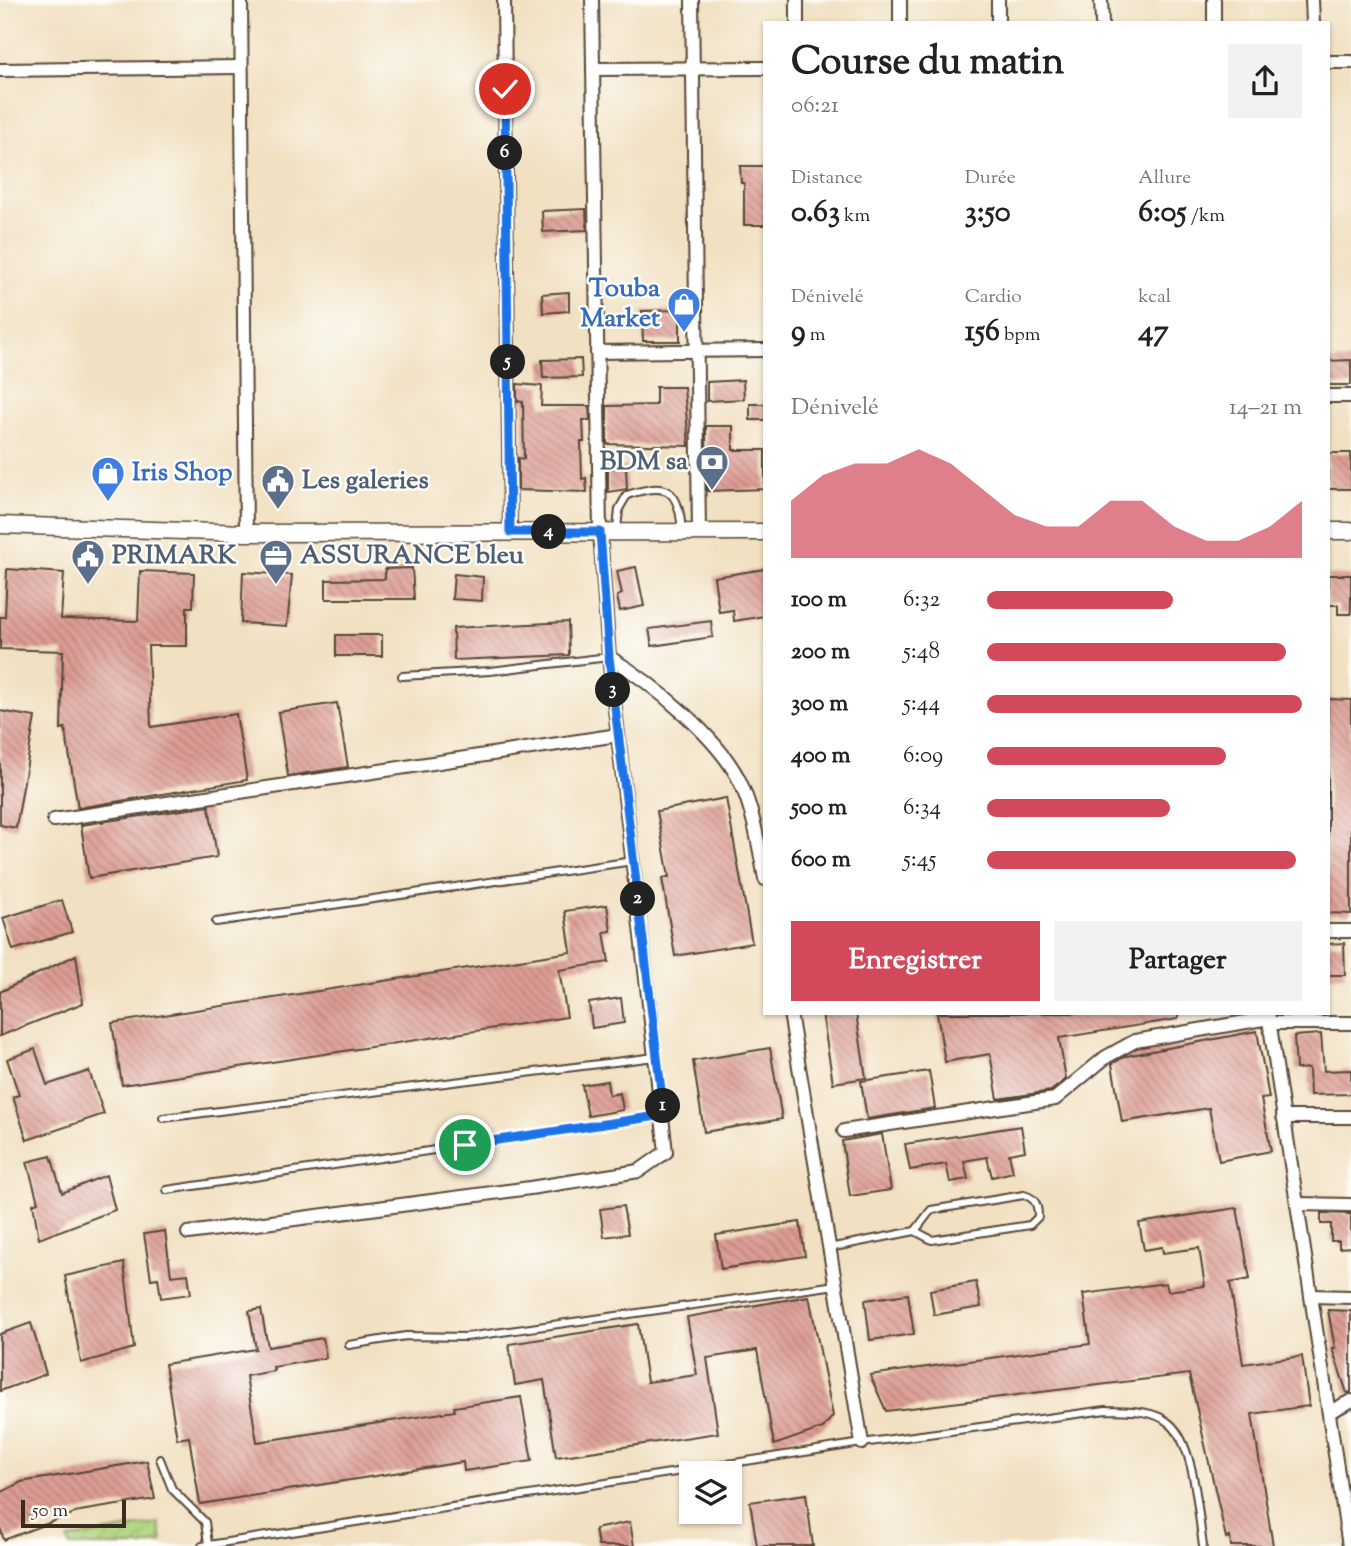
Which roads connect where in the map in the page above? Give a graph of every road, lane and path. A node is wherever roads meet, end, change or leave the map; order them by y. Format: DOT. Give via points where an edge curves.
graph roads {
  1 [pos="241,0"];
  2 [pos="503,0"];
  3 [pos="592,0"];
  4 [pos="692,0"];
  5 [pos="797,0"];
  6 [pos="900,0"];
  7 [pos="998,0"];
  8 [pos="1101,0"];
  9 [pos="1214,0"];
  10 [pos="1312,0"];
  11 [pos="797,21"];
  12 [pos="900,21"];
  13 [pos="998,21"];
  14 [pos="1102,21"];
  15 [pos="1214,21"];
  16 [pos="1313,21"];
  17 [pos="1330,62"];
  18 [pos="1351,62"];
  19 [pos="241,67"];
  20 [pos="693,68"];
  21 [pos="763,68"];
  22 [pos="593,69"];
  23 [pos="0,70"];
  24 [pos="763,350"];
  25 [pos="697,351"];
  26 [pos="597,352"];
  27 [pos="1330,396"];
  28 [pos="1351,396"];
  29 [pos="0,525"];
  30 [pos="1330,531"];
  31 [pos="1351,531"];
  32 [pos="510,532"];
  33 [pos="608,532"];
  34 [pos="682,532"];
  35 [pos="699,532"];
  36 [pos="763,532"];
  37 [pos="246,533"];
  38 [pos="609,657"];
  39 [pos="402,676"];
  40 [pos="618,735"];
  41 [pos="54,820"];
  42 [pos="633,861"];
  43 [pos="763,868"];
  44 [pos="216,922"];
  45 [pos="1330,931"];
  46 [pos="1351,931"];
  47 [pos="790,1015"];
  48 [pos="1269,1018"];
  49 [pos="1351,1023"];
  50 [pos="657,1057"];
  51 [pos="664,1115"];
  52 [pos="1283,1117"];
  53 [pos="1351,1117"];
  54 [pos="163,1118"];
  55 [pos="844,1131"];
  56 [pos="167,1190"];
  57 [pos="1297,1205"];
  58 [pos="1351,1206"];
  59 [pos="915,1231"];
  60 [pos="188,1233"];
  61 [pos="829,1248"];
  62 [pos="836,1285"];
  63 [pos="1311,1296"];
  64 [pos="1351,1297"];
  65 [pos="349,1345"];
  66 [pos="1351,1401"];
  67 [pos="1329,1412"];
  68 [pos="862,1443"];
  69 [pos="160,1459"];
  70 [pos="1336,1464"];
  71 [pos="1351,1465"];
  72 [pos="205,1545"];
  73 [pos="1203,1546"];
  74 [pos="1349,1546"];
  1 -- 19 [label="street"];
  2 -- 32 [label="street"];
  3 -- 22 [label="street"];
  4 -- 20 [label="street"];
  5 -- 11 [label="street"];
  6 -- 12 [label="street"];
  7 -- 13 [label="street"];
  8 -- 14 [label="street"];
  9 -- 15 [label="street"];
  10 -- 16 [label="street"];
  17 -- 18 [label="street"];
  19 -- 23 [label="street"];
  19 -- 37 [label="street"];
  20 -- 21 [label="street"];
  20 -- 22 [label="street"];
  20 -- 25 [label="street"];
  22 -- 26 [label="street"];
  24 -- 25 [label="street"];
  25 -- 26 [label="street"];
  25 -- 35 [label="street"];
  26 -- 33 [label="street"];
  27 -- 28 [label="street"];
  29 -- 37 [label="main road"];
  30 -- 31 [label="main road"];
  32 -- 33 [label="main road"];
  32 -- 37 [label="main road"];
  33 -- 34 [label="main road"];
  33 -- 34 [label="lane" via="627,495 661,488 673,493 680,506"];
  33 -- 38 [label="street"];
  34 -- 35 [label="main road"];
  35 -- 36 [label="main road"];
  38 -- 39 [label="lane"];
  38 -- 40 [label="street"];
  38 -- 43 [label="street" via="636,673 719,748 741,783"];
  40 -- 41 [label="street"];
  40 -- 42 [label="street"];
  42 -- 44 [label="lane"];
  42 -- 50 [label="street"];
  45 -- 46 [label="street"];
  47 -- 61 [label="street"];
  48 -- 49 [label="street"];
  48 -- 52 [label="street"];
  48 -- 55 [label="street" via="1135,1041 1106,1057 1055,1099"];
  50 -- 51 [label="street"];
  50 -- 54 [label="lane"];
  51 -- 56 [label="lane"];
  51 -- 60 [label="street" via="666,1152 639,1171"];
  52 -- 53 [label="street"];
  52 -- 57 [label="street"];
  57 -- 58 [label="street"];
  57 -- 63 [label="street"];
  59 -- 59 [label="lane" via="932,1240 1030,1225 1038,1217 1037,1206 1024,1195 932,1210"];
  59 -- 61 [label="lane"];
  61 -- 62 [label="street"];
  62 -- 65 [label="lane" via="466,1337 406,1336"];
  62 -- 68 [label="street"];
  63 -- 64 [label="street"];
  63 -- 67 [label="street"];
  66 -- 67 [label="street"];
  67 -- 70 [label="street"];
  68 -- 72 [label="lane"];
  68 -- 73 [label="lane" via="1106,1410 1139,1411 1169,1423 1189,1456"];
  69 -- 72 [label="lane" via="172,1489 205,1522"];
  70 -- 71 [label="street"];
  70 -- 74 [label="street"];
}
